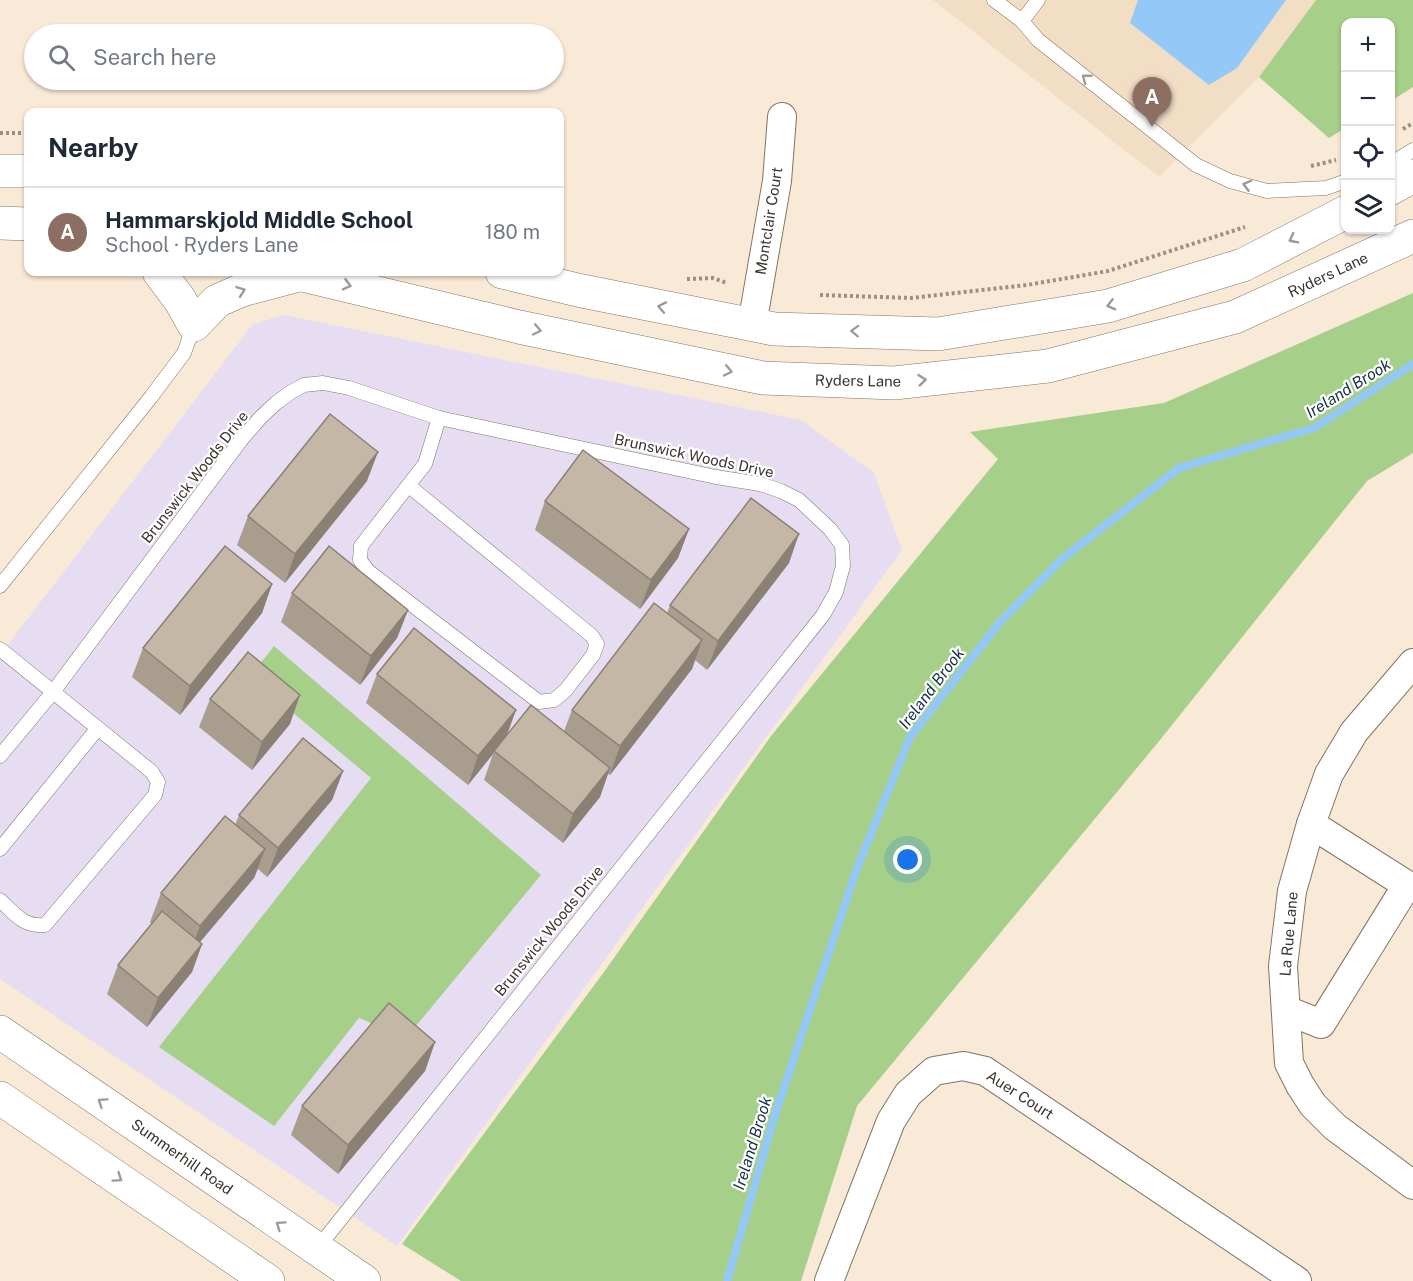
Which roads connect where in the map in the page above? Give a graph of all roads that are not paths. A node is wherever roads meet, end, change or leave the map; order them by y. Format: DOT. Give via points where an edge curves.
graph roads {
  1 [pos="994,0"];
  2 [pos="1038,0"];
  3 [pos="1022,21"];
  4 [pos="782,117"];
  5 [pos="1413,150"];
  6 [pos="1395,161"];
  7 [pos="0,171"];
  8 [pos="24,171"];
  9 [pos="1413,176"];
  10 [pos="1341,183"];
  11 [pos="1395,186"];
  12 [pos="1341,215"];
  13 [pos="0,224"];
  14 [pos="24,224"];
  15 [pos="1413,236"];
  16 [pos="162,276"];
  17 [pos="286,276"];
  18 [pos="308,276"];
  19 [pos="519,276"];
  20 [pos="194,324"];
  21 [pos="752,325"];
  22 [pos="439,418"];
  23 [pos="409,486"];
  24 [pos="0,586"];
  25 [pos="0,649"];
  26 [pos="1413,663"];
  27 [pos="53,692"];
  28 [pos="98,728"];
  29 [pos="0,756"];
  30 [pos="1311,824"];
  31 [pos="0,849"];
  32 [pos="0,900"];
  33 [pos="1286,1010"];
  34 [pos="0,1032"];
  35 [pos="0,1098"];
  36 [pos="1413,1185"];
  37 [pos="316,1250"];
  38 [pos="268,1281"];
  39 [pos="363,1281"];
  40 [pos="829,1281"];
  41 [pos="1297,1281"];
  1 -- 3 [label="lane"];
  2 -- 3 [label="lane"];
  10 -- 3 [label="lane, one-way" via="1326,188 1267,191 1230,181 1196,165 1038,40"];
  4 -- 21 [label="street, Montclair Court" via="777,181"];
  5 -- 6 [label="lane"];
  7 -- 8 [label="main road"];
  9 -- 11 [label="main road"];
  12 -- 21 [label="main road, one-way" via="1243,265 1108,306 938,334"];
  13 -- 14 [label="main road"];
  18 -- 15 [label="main road, Ryders Lane, one-way" via="519,327 763,378 894,383 1048,366 1235,317"];
  16 -- 20 [label="main road"];
  20 -- 17 [label="main road, one-way" via="217,301"];
  21 -- 19 [label="main road, one-way"];
  20 -- 24 [label="lane" via="184,353"];
  22 -- 23 [label="lane" via="425,464"];
  22 -- 27 [label="lane, Brunswick Woods Drive" via="323,383 304,385 291,392 241,440"];
  22 -- 37 [label="lane, Brunswick Woods Drive" via="781,491 799,500 830,529 842,545 843,566 836,592 823,615"];
  23 -- 23 [label="lane" via="361,546 360,560 368,571 539,702 554,700 593,655 597,644 592,636"];
  25 -- 27 [label="lane"];
  26 -- 30 [label="street, La Rue Lane" via="1354,732 1329,774"];
  27 -- 28 [label="lane"];
  27 -- 29 [label="lane, Brunswick Woods Drive"];
  28 -- 31 [label="lane"];
  28 -- 32 [label="lane" via="152,772 158,782 155,795 45,925 24,922"];
  30 -- 33 [label="street, La Rue Lane" via="1292,891 1283,966"];
  30 -- 33 [label="street" via="1407,885 1321,1024"];
  33 -- 36 [label="street, La Rue Lane" via="1289,1063 1313,1105"];
  37 -- 34 [label="main road, Summerhill Road, one-way"];
  35 -- 38 [label="main road, one-way"];
  37 -- 39 [label="main road, Summerhill Road"];
  40 -- 41 [label="street, Auer Court" via="891,1121 908,1094 934,1071 963,1066 985,1071"];
}
